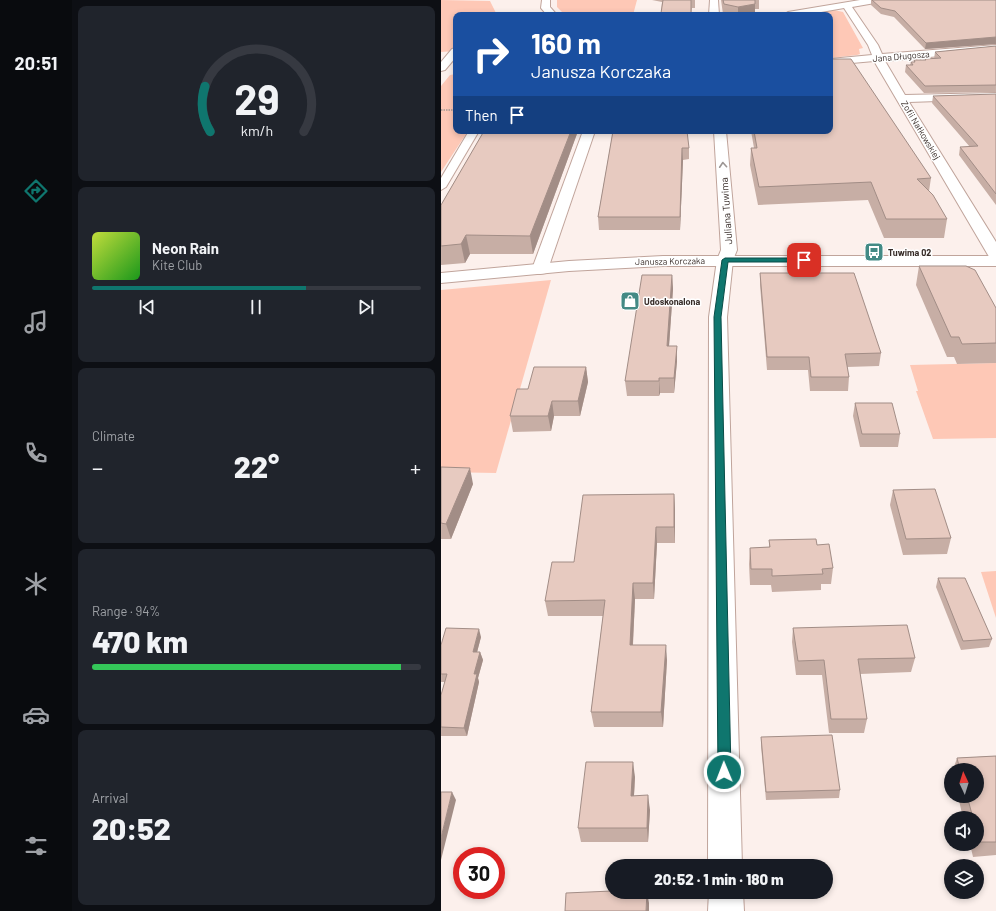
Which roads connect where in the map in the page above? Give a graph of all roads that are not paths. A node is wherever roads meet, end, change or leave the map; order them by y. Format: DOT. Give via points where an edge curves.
graph roads {
  1 [pos="547,0"];
  2 [pos="714,0"];
  3 [pos="875,0"];
  4 [pos="847,5"];
  5 [pos="549,12"];
  6 [pos="713,12"];
  7 [pos="806,12"];
  8 [pos="996,48"];
  9 [pos="453,56"];
  10 [pos="877,58"];
  11 [pos="833,62"];
  12 [pos="446,64"];
  13 [pos="996,96"];
  14 [pos="903,99"];
  15 [pos="472,134"];
  16 [pos="588,134"];
  17 [pos="720,134"];
  18 [pos="441,187"];
  19 [pos="996,255"];
  20 [pos="725,260"];
  21 [pos="996,261"];
  22 [pos="540,269"];
  23 [pos="441,278"];
  24 [pos="725,859"];
  25 [pos="726,899"];
  26 [pos="726,911"];
  1 -- 5 [label="street" via="545,8"];
  2 -- 6 [label="street"];
  3 -- 4 [label="street"];
  4 -- 7 [label="street"];
  4 -- 10 [label="street, Zofii Nałkowskiej" via="873,45"];
  8 -- 10 [label="street, Jana Długosza"];
  9 -- 12 [label="street"];
  10 -- 11 [label="street, Jana Długosza"];
  10 -- 14 [label="street, Zofii Nałkowskiej"];
  13 -- 14 [label="street"];
  14 -- 19 [label="street, Zofii Nałkowskiej"];
  15 -- 18 [label="lane"];
  16 -- 22 [label="street"];
  20 -- 17 [label="street, Juliana Tuwima, one-way" via="729,250"];
  20 -- 21 [label="street, Janusza Korczaka"];
  20 -- 22 [label="street, Janusza Korczaka" via="657,261"];
  20 -- 24 [label="street, Juliana Tuwima" via="718,317"];
  22 -- 23 [label="street, Janusza Korczaka"];
  25 -- 26 [label="street"];
}
